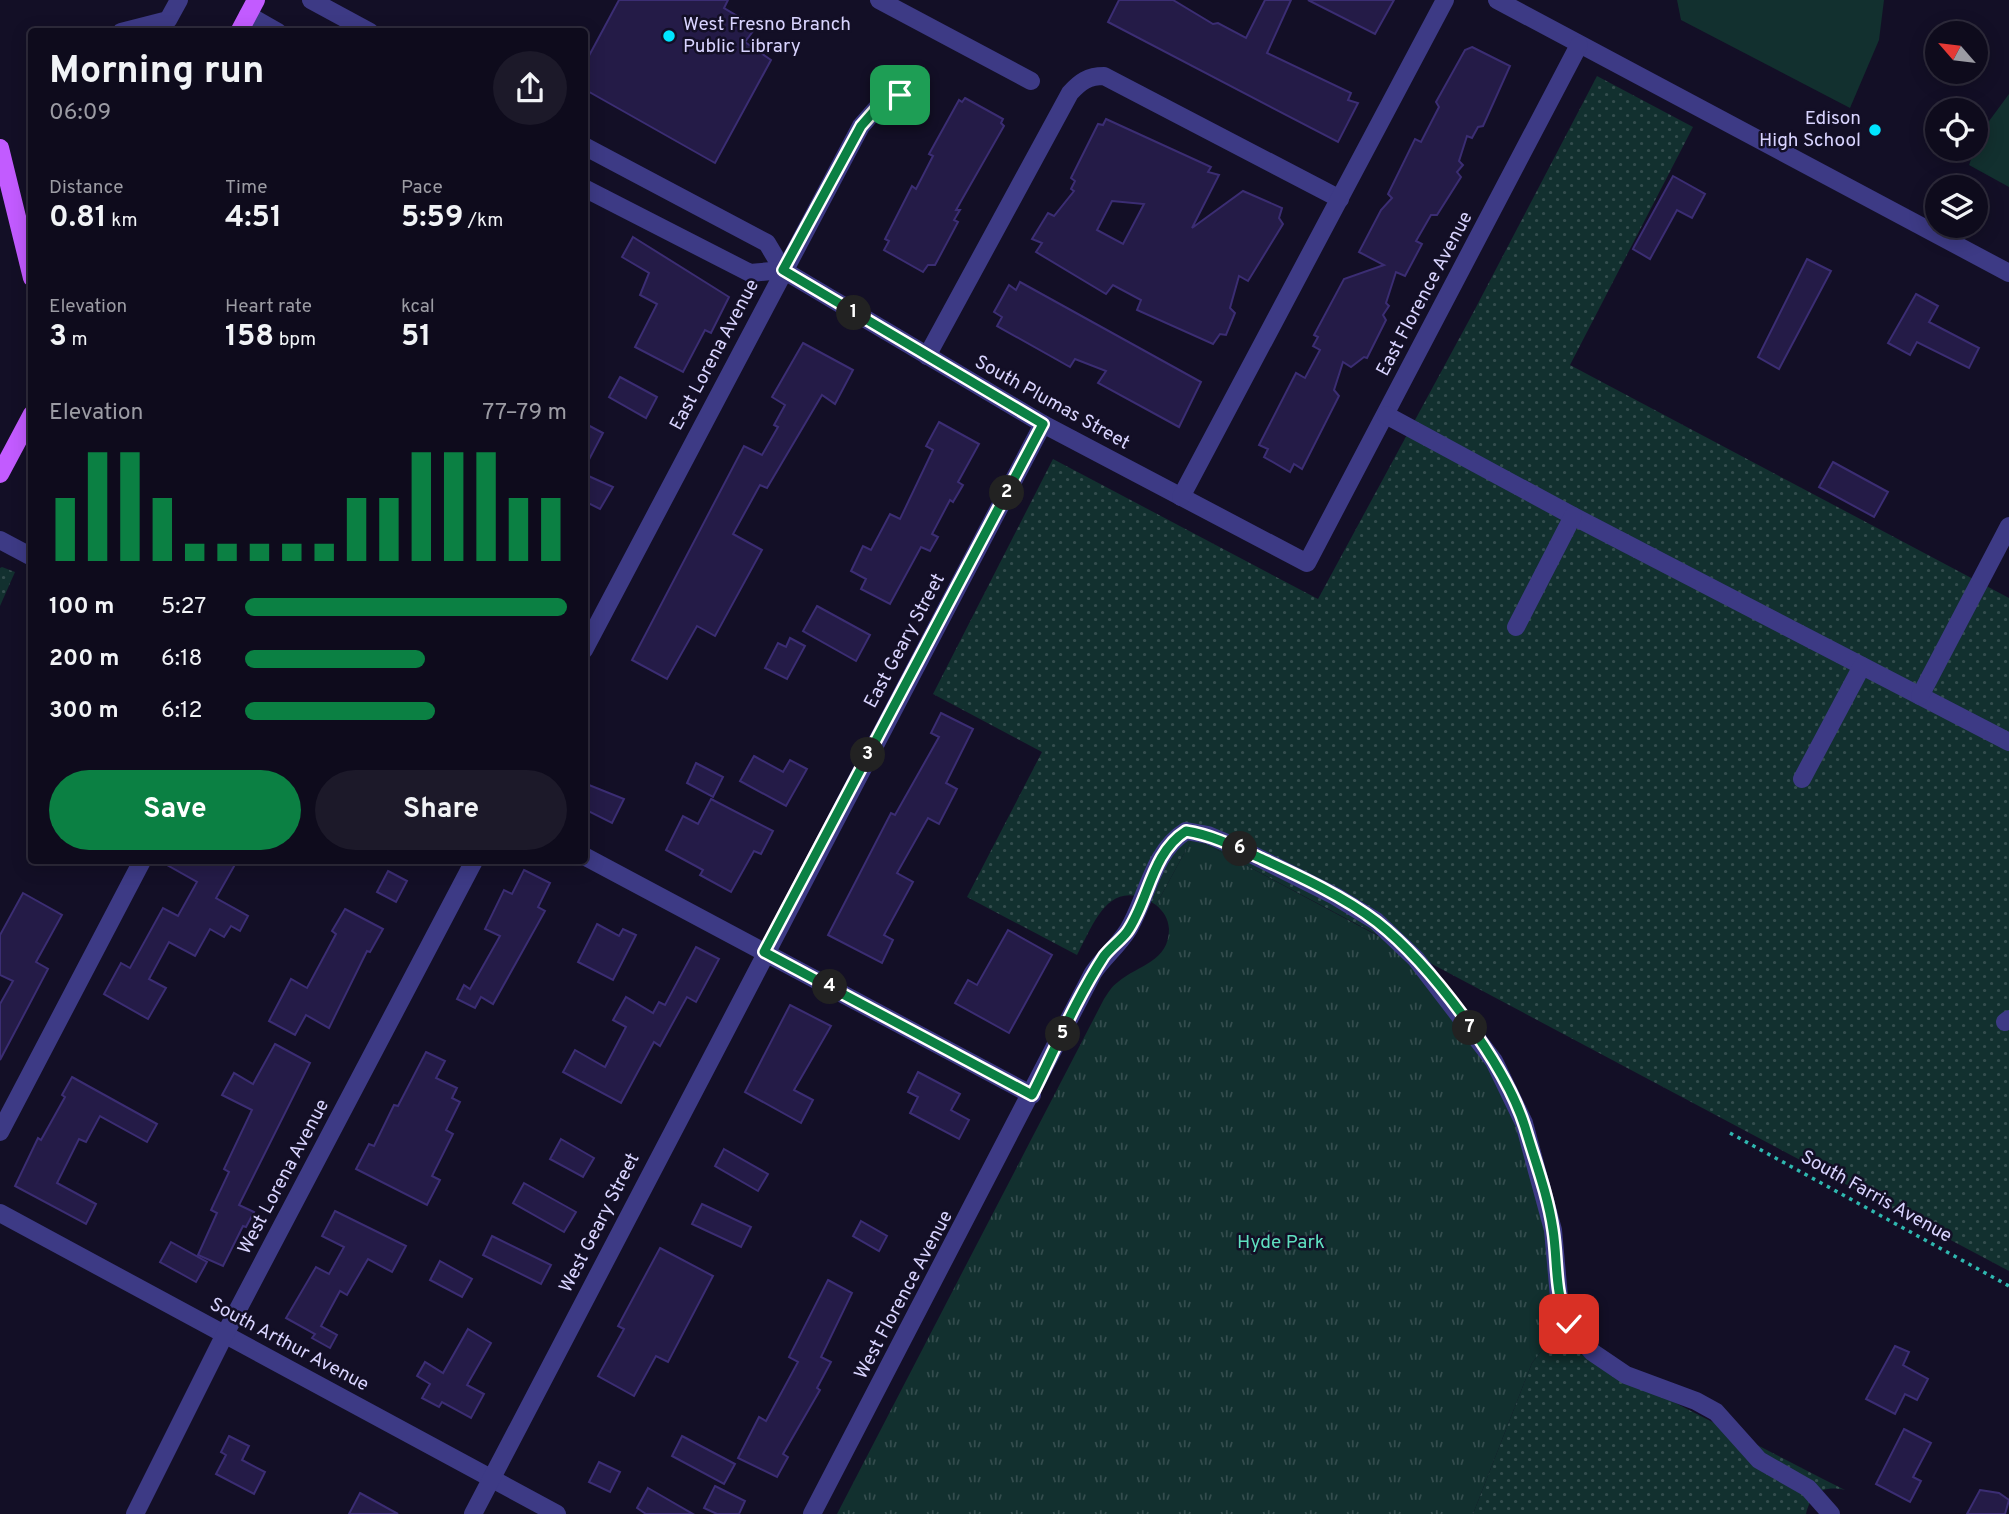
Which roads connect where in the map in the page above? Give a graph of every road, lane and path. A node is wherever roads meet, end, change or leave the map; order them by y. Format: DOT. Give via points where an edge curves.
graph roads {
  1 [pos="179,0"];
  2 [pos="312,0"];
  3 [pos="879,0"];
  4 [pos="1446,0"];
  5 [pos="1497,0"];
  6 [pos="252,8"];
  7 [pos="137,28"];
  8 [pos="241,28"];
  9 [pos="274,28"];
  10 [pos="363,28"];
  11 [pos="1579,45"];
  12 [pos="1031,81"];
  13 [pos="900,95"];
  14 [pos="0,148"];
  15 [pos="588,148"];
  16 [pos="588,190"];
  17 [pos="1340,199"];
  18 [pos="28,262"];
  19 [pos="783,270"];
  20 [pos="2009,273"];
  21 [pos="927,356"];
  22 [pos="1386,415"];
  23 [pos="28,422"];
  24 [pos="1043,424"];
  25 [pos="0,474"];
  26 [pos="1181,497"];
  27 [pos="1573,516"];
  28 [pos="2009,526"];
  29 [pos="0,540"];
  30 [pos="28,555"];
  31 [pos="1307,562"];
  32 [pos="1516,627"];
  33 [pos="588,642"];
  34 [pos="1862,666"];
  35 [pos="1920,696"];
  36 [pos="2009,742"];
  37 [pos="1802,779"];
  38 [pos="588,858"];
  39 [pos="140,864"];
  40 [pos="472,864"];
  41 [pos="764,952"];
  42 [pos="1032,1095"];
  43 [pos="0,1132"];
  44 [pos="1730,1133"];
  45 [pos="0,1213"];
  46 [pos="2009,1286"];
  47 [pos="225,1334"];
  48 [pos="491,1479"];
  49 [pos="135,1514"];
  50 [pos="473,1514"];
  51 [pos="557,1514"];
  52 [pos="812,1514"];
  53 [pos="1831,1514"];
  1 -- 7 [label="street" via="168,20"];
  2 -- 10 [label="street"];
  3 -- 12 [label="street"];
  4 -- 17 [label="street"];
  5 -- 11 [label="street"];
  6 -- 8 [label="main road"];
  6 -- 9 [label="street"];
  11 -- 20 [label="street"];
  11 -- 22 [label="street, East Florence Avenue"];
  13 -- 19 [label="street, East Lorena Avenue" via="876,109 861,126"];
  14 -- 18 [label="main road"];
  15 -- 19 [label="street, South Plumas Street" via="768,243"];
  16 -- 19 [label="street" via="750,273"];
  17 -- 21 [label="street" via="1104,76 1092,76 1070,93"];
  17 -- 26 [label="street"];
  19 -- 21 [label="street, South Plumas Street"];
  19 -- 33 [label="street, East Lorena Avenue"];
  21 -- 24 [label="street, South Plumas Street"];
  22 -- 27 [label="street"];
  22 -- 31 [label="street, East Florence Avenue"];
  23 -- 25 [label="main road"];
  24 -- 26 [label="street, South Plumas Street"];
  24 -- 41 [label="street, East Geary Street"];
  26 -- 31 [label="street, South Plumas Street"];
  27 -- 32 [label="street"];
  27 -- 34 [label="street"];
  28 -- 35 [label="street"];
  29 -- 30 [label="street"];
  34 -- 35 [label="street"];
  34 -- 37 [label="street"];
  35 -- 36 [label="street"];
  38 -- 41 [label="street"];
  39 -- 43 [label="street"];
  40 -- 47 [label="street, West Lorena Avenue"];
  41 -- 42 [label="street"];
  41 -- 48 [label="street, West Geary Street"];
  42 -- 52 [label="street, West Florence Avenue"];
  42 -- 53 [label="street" via="1093,974 1127,932 1174,838 1186,831 1208,835 1270,863 1376,921 1424,969 1494,1061 1524,1123 1543,1186 1553,1230 1559,1297 1569,1324 1592,1352 1641,1382 1716,1412 1759,1460 1808,1489"];
  44 -- 46 [label="path, South Farris Avenue"];
  45 -- 47 [label="street, South Arthur Avenue"];
  47 -- 48 [label="street, South Arthur Avenue"];
  47 -- 49 [label="street, West Lorena Avenue"];
  48 -- 50 [label="street, West Geary Street"];
  48 -- 51 [label="street, South Arthur Avenue"];
}
